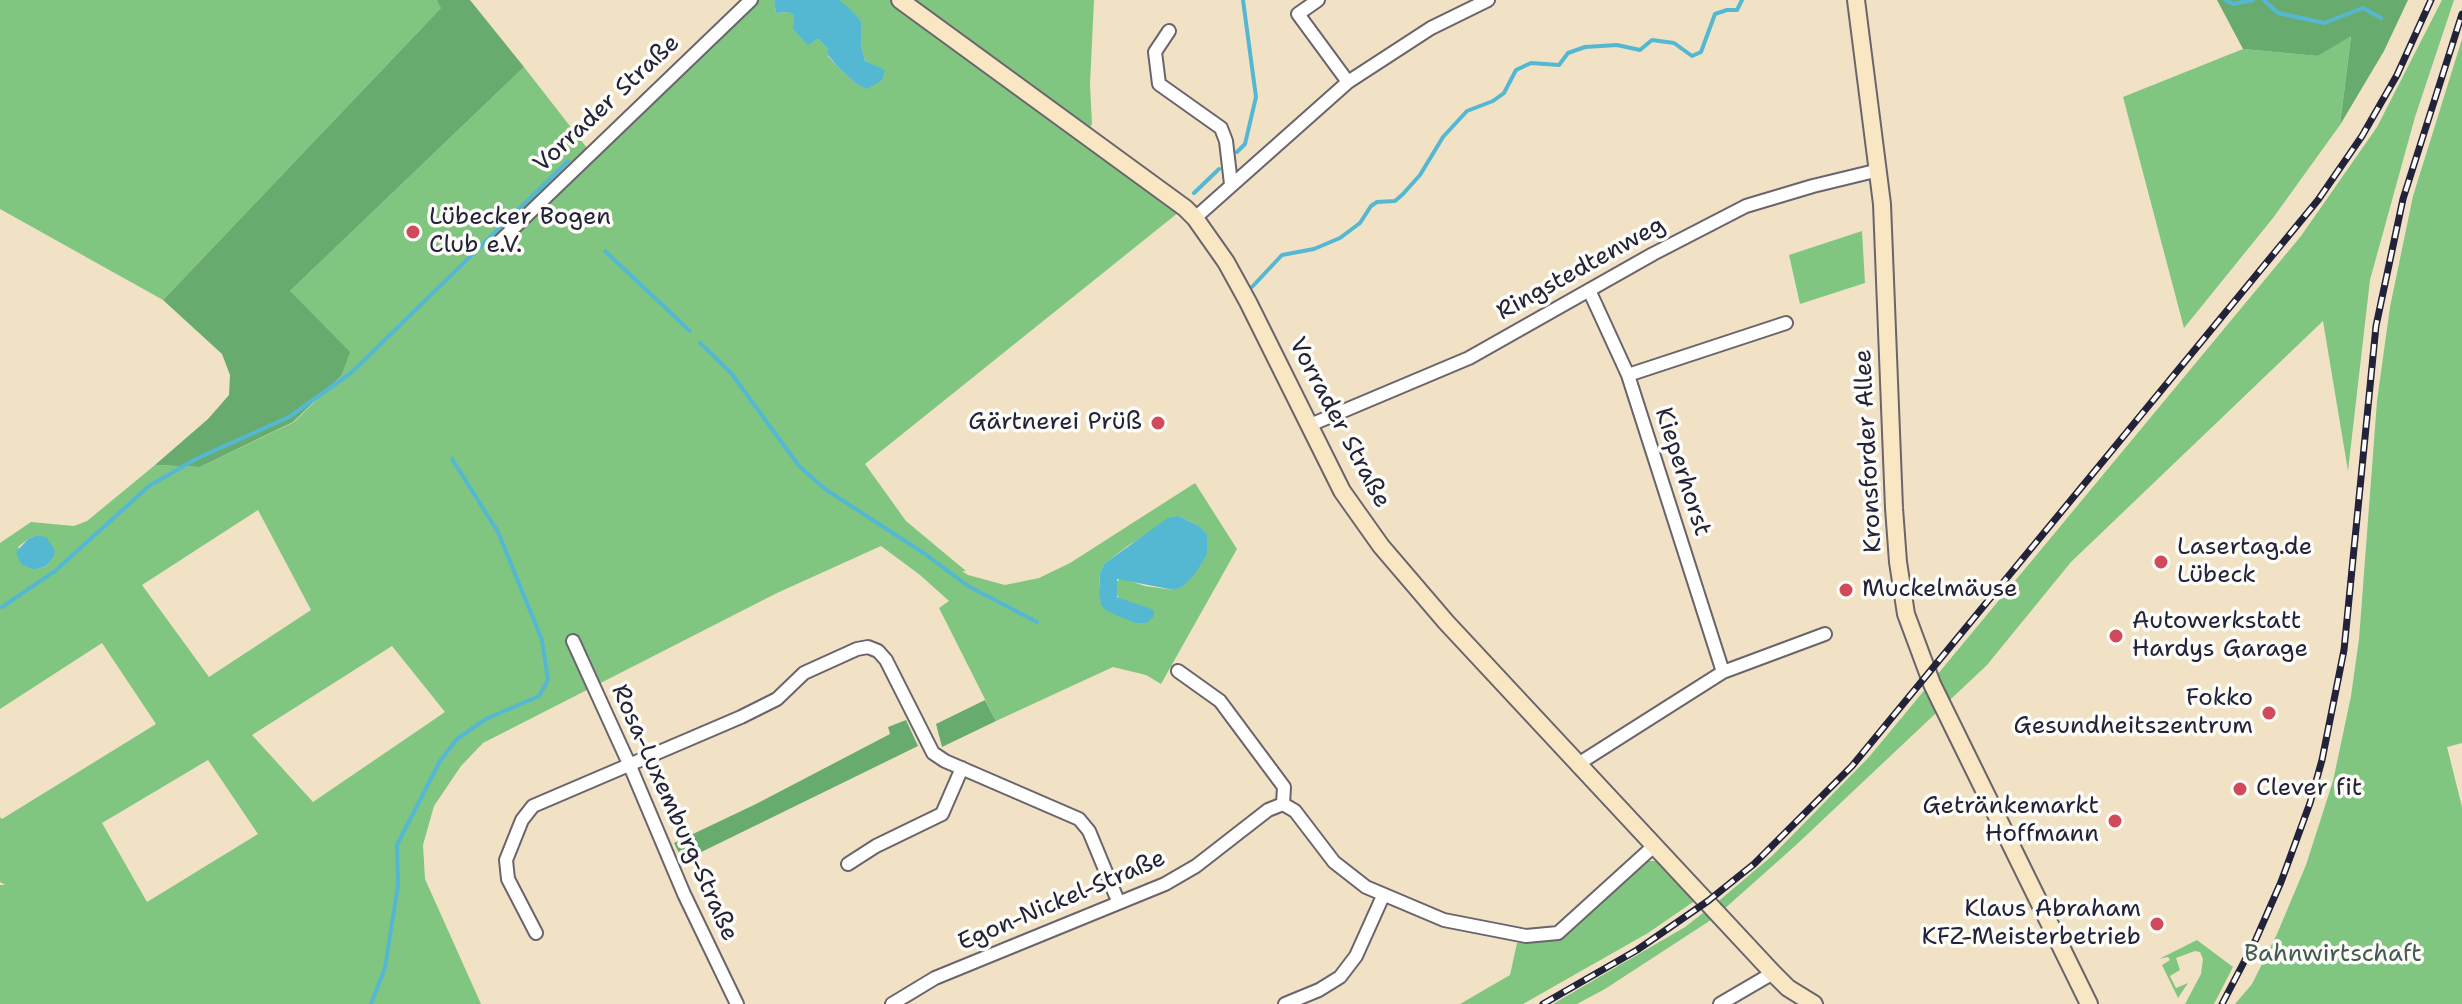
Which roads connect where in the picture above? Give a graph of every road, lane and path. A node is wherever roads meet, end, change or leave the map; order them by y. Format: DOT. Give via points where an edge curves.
graph roads {
  1 [pos="751,0"];
  2 [pos="900,0"];
  3 [pos="1318,0"];
  4 [pos="1485,0"];
  5 [pos="1856,0"];
  6 [pos="1169,31"];
  7 [pos="1348,82"];
  8 [pos="1879,170"];
  9 [pos="1231,184"];
  10 [pos="1195,218"];
  11 [pos="497,244"];
  12 [pos="1589,290"];
  13 [pos="1786,323"];
  14 [pos="1628,375"];
  15 [pos="1310,425"];
  16 [pos="1825,634"];
  17 [pos="573,641"];
  18 [pos="1178,671"];
  19 [pos="1723,672"];
  20 [pos="1578,764"];
  21 [pos="630,766"];
  22 [pos="962,768"];
  23 [pos="1283,804"];
  24 [pos="1655,845"];
  25 [pos="848,864"];
  26 [pos="1383,896"];
  27 [pos="1118,901"];
  28 [pos="536,933"];
  29 [pos="1773,973"];
  30 [pos="737,1004"];
  31 [pos="892,1004"];
  32 [pos="1285,1004"];
  33 [pos="1720,1004"];
  34 [pos="1814,1004"];
  35 [pos="2089,1004"];
  1 -- 11 [label="street, Vorrader Straße"];
  2 -- 10 [label="street, Vorrader Straße"];
  3 -- 7 [label="street" via="1298,14"];
  4 -- 7 [label="street"];
  5 -- 8 [label="street, Kronsforder Allee"];
  6 -- 9 [label="street" via="1155,52 1159,84 1221,128"];
  7 -- 9 [label="street"];
  8 -- 12 [label="street, Ringstedtenweg" via="1746,206"];
  8 -- 35 [label="street, Kronsforder Allee" via="1894,508 1906,614 1932,684"];
  9 -- 10 [label="street"];
  10 -- 15 [label="street, Vorrader Straße" via="1226,262"];
  12 -- 14 [label="street, Kieperhorst"];
  12 -- 15 [label="street, Ringstedtenweg" via="1469,358"];
  13 -- 14 [label="street"];
  14 -- 19 [label="street, Kieperhorst"];
  15 -- 20 [label="street, Vorrader Straße" via="1342,491 1381,546"];
  16 -- 19 [label="street"];
  17 -- 21 [label="street, Rosa-Luxemburg-Straße"];
  18 -- 23 [label="street" via="1220,701 1284,787"];
  19 -- 20 [label="street"];
  20 -- 24 [label="street, Vorrader Straße"];
  21 -- 22 [label="street" via="769,704 804,673 868,647 886,660 933,753"];
  21 -- 28 [label="street" via="533,806 522,820 506,860 508,879"];
  21 -- 30 [label="street, Rosa-Luxemburg-Straße"];
  22 -- 25 [label="street" via="942,814"];
  22 -- 27 [label="street" via="1079,819"];
  23 -- 26 [label="street" via="1295,811 1334,862"];
  23 -- 27 [label="street, Egon-Nickel-Straße" via="1181,875"];
  24 -- 26 [label="street" via="1558,933 1526,936 1444,920"];
  24 -- 29 [label="street, Vorrader Straße"];
  26 -- 32 [label="street" via="1356,956 1340,977"];
  27 -- 31 [label="street, Egon-Nickel-Straße" via="935,978"];
  29 -- 33 [label="street"];
  29 -- 34 [label="street, Vorrader Straße"];
}
